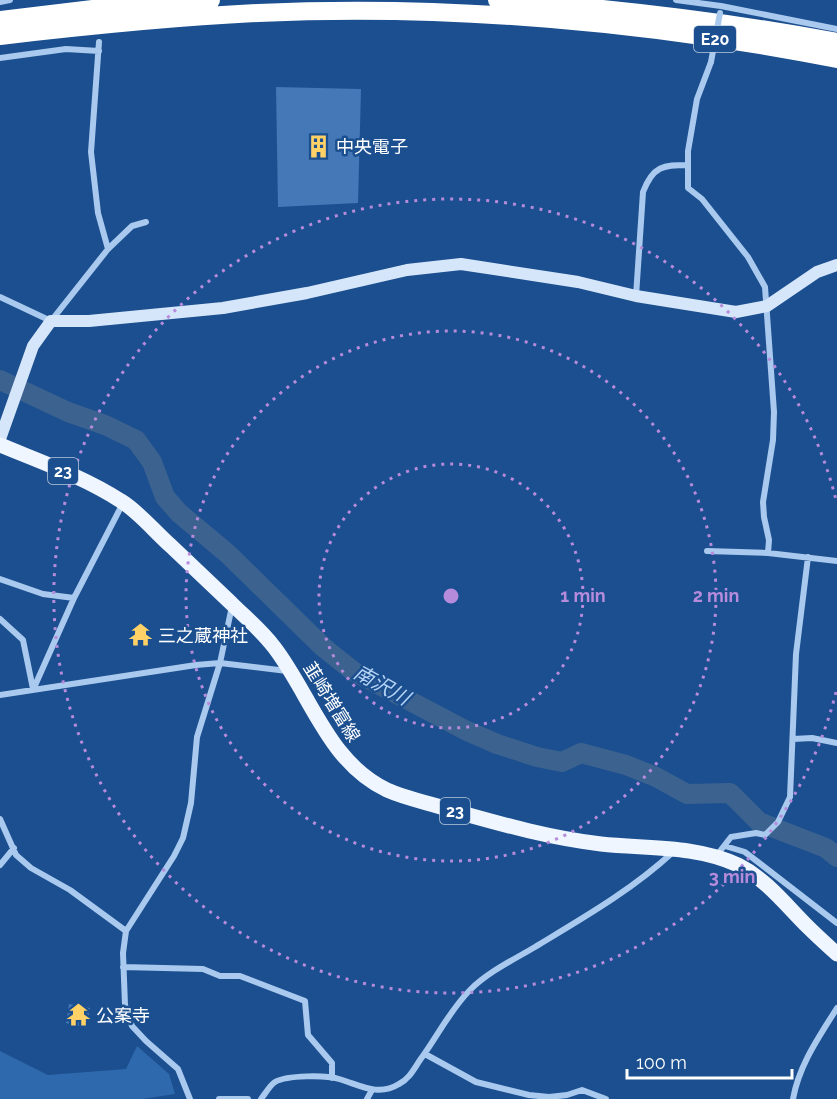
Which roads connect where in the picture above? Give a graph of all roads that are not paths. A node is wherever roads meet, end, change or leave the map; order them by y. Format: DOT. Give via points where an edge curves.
graph roads {
  1 [pos="10,0"];
  2 [pos="211,0"];
  3 [pos="497,0"];
  4 [pos="676,0"];
  5 [pos="0,2"];
  6 [pos="720,9"];
  7 [pos="0,20"];
  8 [pos="837,28"];
  9 [pos="0,36"];
  10 [pos="99,42"];
  11 [pos="837,42"];
  12 [pos="99,51"];
  13 [pos="0,58"];
  14 [pos="837,58"];
  15 [pos="688,165"];
  16 [pos="146,222"];
  17 [pos="108,249"];
  18 [pos="837,265"];
  19 [pos="636,296"];
  20 [pos="0,297"];
  21 [pos="767,306"];
  22 [pos="51,321"];
  23 [pos="0,439"];
  24 [pos="0,445"];
  25 [pos="123,502"];
  26 [pos="706,550"];
  27 [pos="768,553"];
  28 [pos="808,557"];
  29 [pos="837,561"];
  30 [pos="0,579"];
  31 [pos="74,598"];
  32 [pos="232,604"];
  33 [pos="0,619"];
  34 [pos="220,663"];
  35 [pos="291,671"];
  36 [pos="33,690"];
  37 [pos="0,695"];
  38 [pos="793,739"];
  39 [pos="837,743"];
  40 [pos="0,819"];
  41 [pos="14,848"];
  42 [pos="677,849"];
  43 [pos="721,851"];
  44 [pos="0,865"];
  45 [pos="837,924"];
  46 [pos="126,931"];
  47 [pos="837,954"];
  48 [pos="123,967"];
  49 [pos="837,1008"];
  50 [pos="425,1054"];
  51 [pos="332,1078"];
  52 [pos="372,1090"];
  53 [pos="190,1099"];
  54 [pos="219,1099"];
  55 [pos="248,1099"];
  56 [pos="261,1099"];
  57 [pos="367,1099"];
  58 [pos="606,1099"];
  59 [pos="793,1099"];
  1 -- 5 [label="street"];
  2 -- 7 [label="highway"];
  3 -- 11 [label="highway, E20" via="685,18"];
  4 -- 6 [label="street"];
  6 -- 8 [label="street"];
  6 -- 15 [label="street, bridge" via="711,62 698,99"];
  9 -- 14 [label="highway, E20" via="106,23 259,13 388,12 592,23"];
  10 -- 12 [label="street"];
  12 -- 13 [label="street" via="66,49"];
  12 -- 17 [label="street" via="91,152 98,213"];
  15 -- 19 [label="street" via="663,167 647,181"];
  15 -- 21 [label="street" via="688,188 702,199 748,257 765,287"];
  16 -- 17 [label="street" via="132,226"];
  17 -- 22 [label="street"];
  18 -- 21 [label="street" via="817,272"];
  19 -- 21 [label="street" via="736,312"];
  19 -- 22 [label="street" via="587,284 460,264 406,270 223,308"];
  20 -- 22 [label="street"];
  21 -- 27 [label="street" via="774,412 763,502"];
  22 -- 23 [label="street" via="33,346"];
  24 -- 25 [label="main road, 韮崎増富線 / 23" via="79,478"];
  25 -- 31 [label="street"];
  25 -- 32 [label="main road, 韮崎増富線 / 23"];
  26 -- 27 [label="street"];
  27 -- 28 [label="street"];
  28 -- 29 [label="street"];
  28 -- 38 [label="street" via="796,654"];
  30 -- 31 [label="street" via="43,594"];
  31 -- 36 [label="street"];
  32 -- 34 [label="street"];
  32 -- 35 [label="main road, 韮崎増富線 / 23" via="273,646"];
  33 -- 36 [label="street" via="23,639"];
  34 -- 35 [label="street"];
  34 -- 36 [label="street"];
  34 -- 46 [label="street" via="197,737 191,803 183,838"];
  35 -- 42 [label="main road, 韮崎増富線 / 23" via="342,755 387,790 556,838"];
  36 -- 37 [label="street"];
  38 -- 39 [label="street"];
  38 -- 43 [label="street" via="790,797 778,822 765,835 731,837"];
  40 -- 41 [label="street"];
  41 -- 44 [label="street"];
  41 -- 46 [label="street" via="16,855 31,868"];
  42 -- 43 [label="main road, 韮崎増富線 / 23"];
  42 -- 50 [label="street" via="651,873 601,907 472,987"];
  43 -- 45 [label="street" via="746,852"];
  43 -- 47 [label="main road, 韮崎増富線 / 23" via="762,881"];
  46 -- 48 [label="street"];
  48 -- 51 [label="street" via="203,969 220,976 240,976 305,1001 308,1035 332,1063"];
  48 -- 53 [label="street" via="125,1005 132,1026 178,1069"];
  49 -- 59 [label="street" via="804,1062"];
  50 -- 52 [label="street" via="401,1083 387,1090"];
  50 -- 58 [label="street" via="476,1082 530,1095 549,1097 582,1090"];
  51 -- 52 [label="street"];
  51 -- 56 [label="street" via="283,1079 274,1082"];
  52 -- 57 [label="street"];
  54 -- 55 [label="street"];
}
